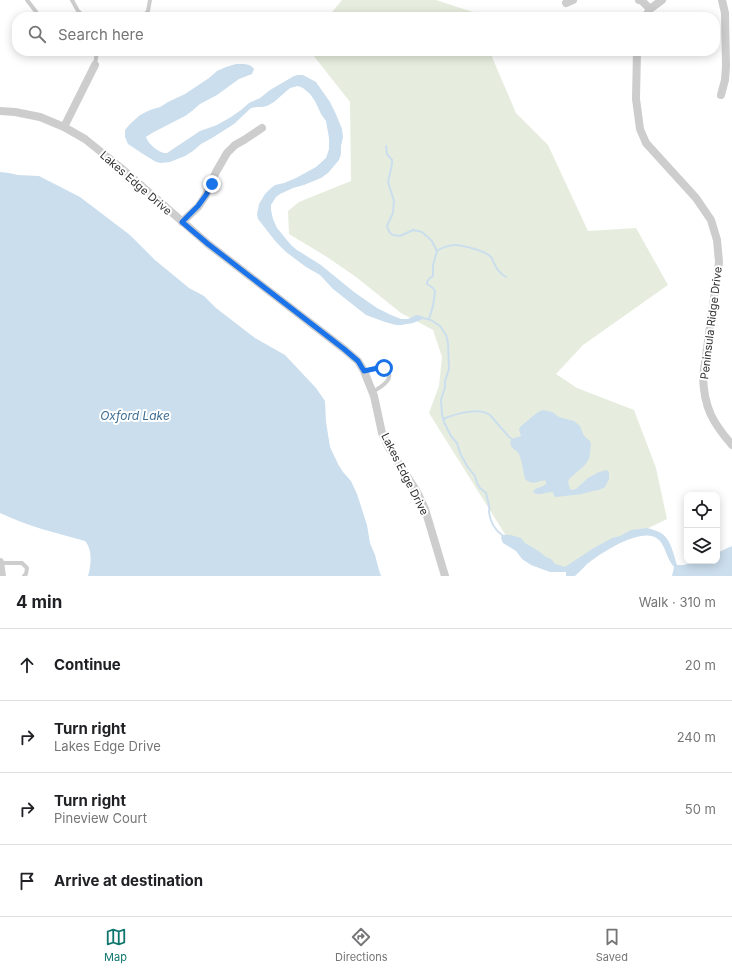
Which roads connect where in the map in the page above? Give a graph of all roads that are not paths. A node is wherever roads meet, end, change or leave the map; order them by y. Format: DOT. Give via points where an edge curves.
graph roads {
  1 [pos="27,0"];
  2 [pos="72,0"];
  3 [pos="150,0"];
  4 [pos="639,0"];
  5 [pos="662,0"];
  6 [pos="722,0"];
  7 [pos="650,9"];
  8 [pos="36,12"];
  9 [pos="79,12"];
  10 [pos="147,12"];
  11 [pos="648,12"];
  12 [pos="96,56"];
  13 [pos="637,56"];
  14 [pos="95,65"];
  15 [pos="721,95"];
  16 [pos="0,111"];
  17 [pos="64,127"];
  18 [pos="262,128"];
  19 [pos="182,222"];
  20 [pos="364,371"];
  21 [pos="372,392"];
  22 [pos="732,445"];
  23 [pos="0,562"];
  24 [pos="2,576"];
  25 [pos="24,576"];
  26 [pos="445,576"];
  1 -- 8 [label="lane"];
  2 -- 9 [label="lane"];
  3 -- 10 [label="lane"];
  4 -- 7 [label="street"];
  5 -- 7 [label="street"];
  6 -- 15 [label="street" via="725,13 726,66"];
  7 -- 11 [label="street"];
  12 -- 14 [label="lane"];
  13 -- 22 [label="street, Peninsula Ridge Drive" via="636,99 640,129 646,143 696,198 711,220 717,240 719,262 703,377 711,416"];
  14 -- 17 [label="street"];
  16 -- 17 [label="street, Lakes Edge Drive" via="40,117"];
  17 -- 19 [label="street, Lakes Edge Drive" via="85,139"];
  18 -- 19 [label="street" via="227,153 206,195"];
  19 -- 20 [label="street, Lakes Edge Drive" via="344,349 358,361"];
  20 -- 21 [label="street, Lakes Edge Drive"];
  20 -- 21 [label="lane" via="381,367 388,372 386,383"];
  21 -- 26 [label="street, Lakes Edge Drive" via="382,433 425,509"];
  23 -- 24 [label="street"];
  23 -- 25 [label="lane" via="22,562 27,568"];
}
